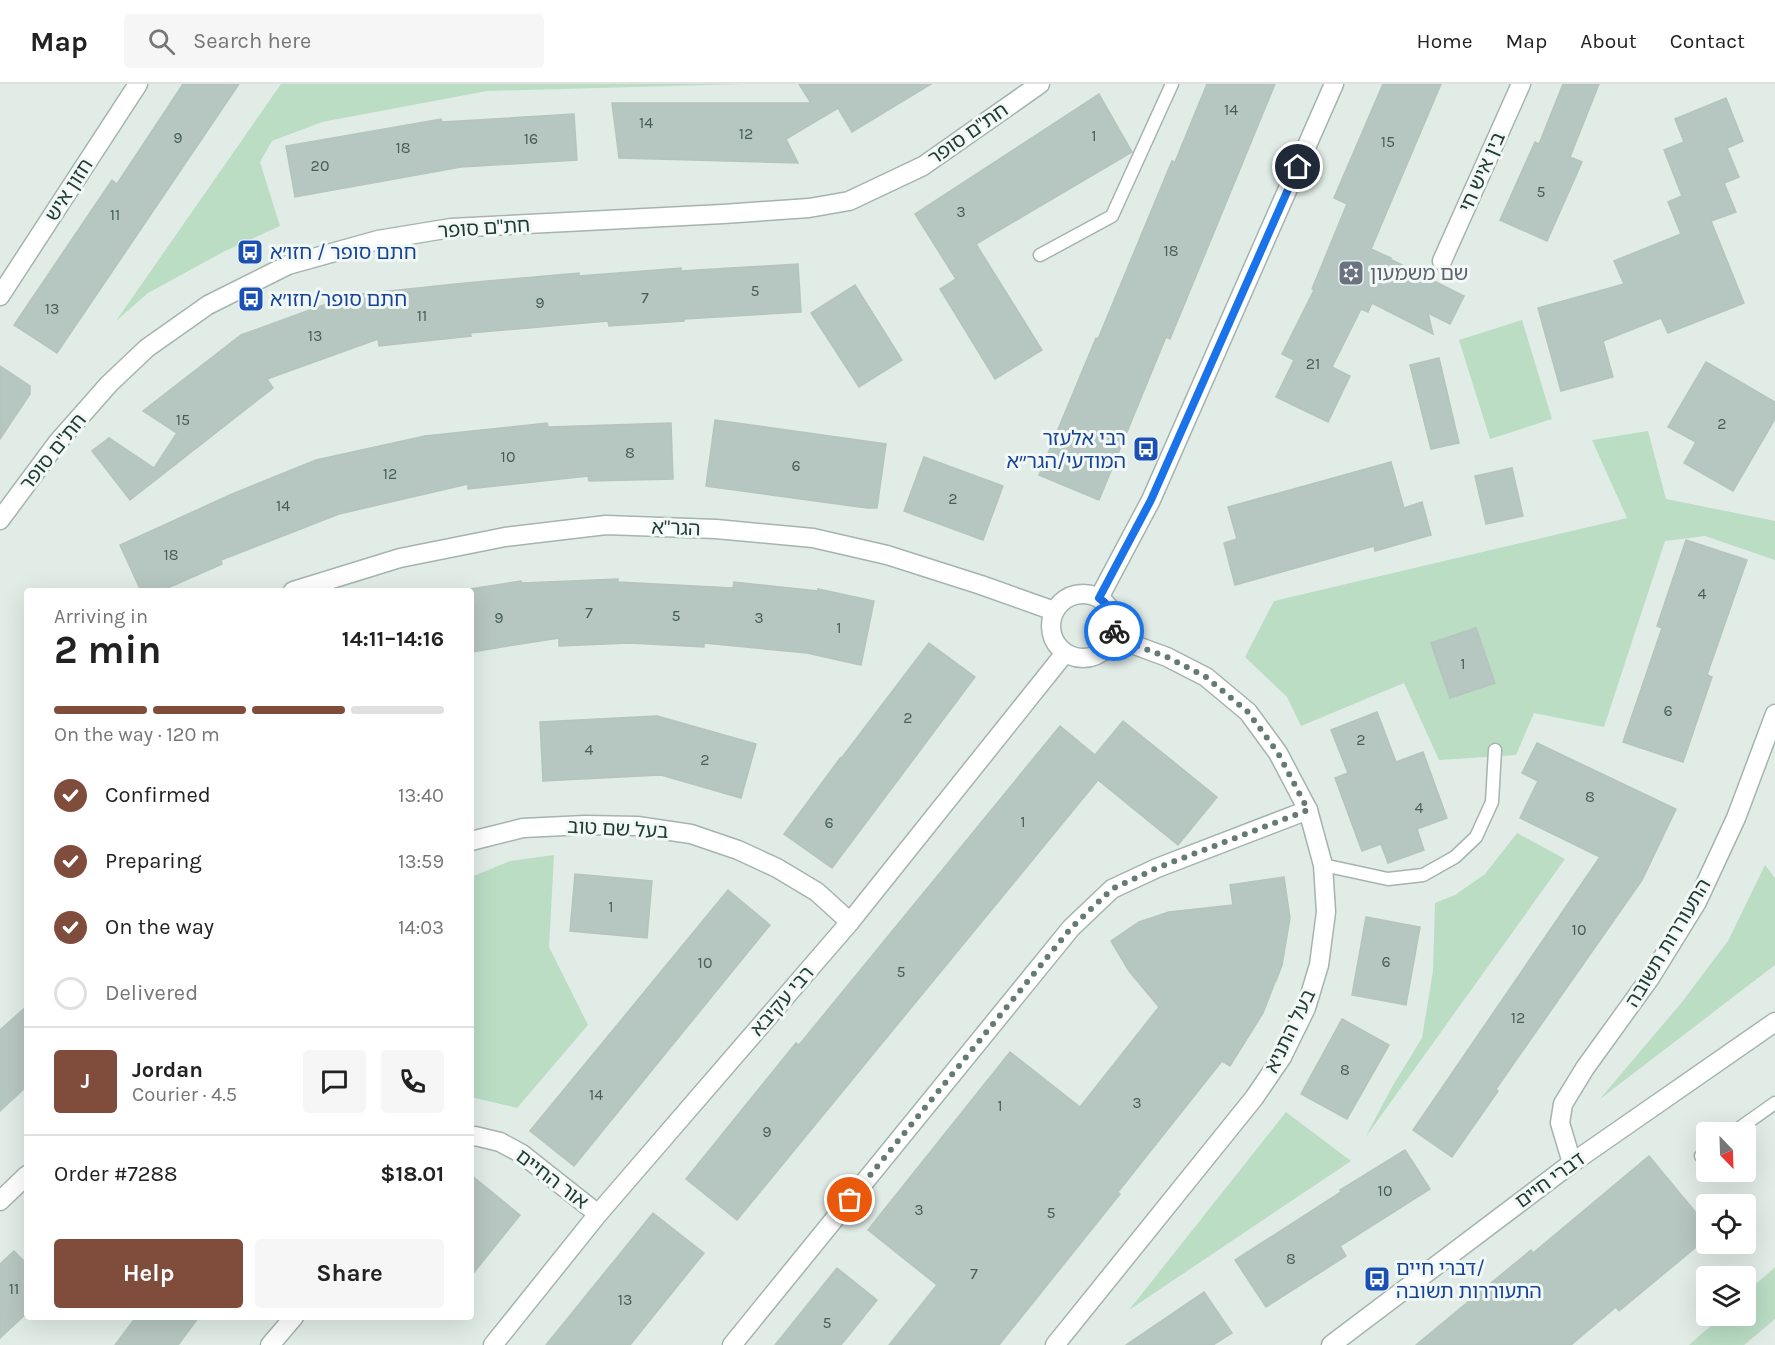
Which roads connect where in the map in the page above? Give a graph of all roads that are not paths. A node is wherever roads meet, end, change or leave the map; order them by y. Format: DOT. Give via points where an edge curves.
graph roads {
  1 [pos="138,84"];
  2 [pos="1040,84"];
  3 [pos="1172,84"];
  4 [pos="1334,84"];
  5 [pos="1521,84"];
  6 [pos="1040,255"];
  7 [pos="1442,261"];
  8 [pos="0,296"];
  9 [pos="0,520"];
  10 [pos="303,588"];
  11 [pos="1099,598"];
  12 [pos="1054,611"];
  13 [pos="1113,637"];
  14 [pos="1065,653"];
  15 [pos="1775,714"];
  16 [pos="1496,750"];
  17 [pos="1308,810"];
  18 [pos="474,840"];
  19 [pos="1323,865"];
  20 [pos="850,922"];
  21 [pos="1775,1022"];
  22 [pos="1775,1103"];
  23 [pos="1748,1122"];
  24 [pos="474,1136"];
  25 [pos="1572,1163"];
  26 [pos="24,1178"];
  27 [pos="0,1201"];
  28 [pos="598,1214"];
  29 [pos="291,1320"];
  30 [pos="270,1345"];
  31 [pos="493,1345"];
  32 [pos="732,1345"];
  33 [pos="1055,1345"];
  34 [pos="1330,1345"];
  1 -- 8 [label="street, חזון איש"];
  2 -- 9 [label="street, חת\"ם סופר" via="923,166 849,201 723,214 452,228 378,240 288,265 208,305 147,348 57,443"];
  3 -- 6 [label="lane" via="1112,216"];
  4 -- 11 [label="street" via="1151,500"];
  5 -- 7 [label="street, בין איש חי"];
  10 -- 12 [label="street, הגר\"א" via="400,558 505,537 606,525 813,538 887,555"];
  11 -- 12 [label="street" via="1079,594 1060,603"];
  11 -- 13 [label="street" via="1112,611"];
  12 -- 14 [label="street" via="1053,639"];
  13 -- 14 [label="street" via="1108,646 1092,656"];
  13 -- 17 [label="street, בעל התניא" via="1206,677 1248,712 1278,753"];
  14 -- 20 [label="street, רבי עקיבא"];
  15 -- 25 [label="street, התעוררות תשובה" via="1736,818 1697,902 1563,1104 1560,1123"];
  16 -- 19 [label="lane" via="1492,802 1476,837 1455,857 1424,875 1388,879"];
  17 -- 19 [label="street, בעל התניא"];
  17 -- 32 [label="street" via="1112,889 1071,928"];
  18 -- 20 [label="street, בעל שם טוב" via="523,828 585,825 637,826 691,834 777,868 817,892"];
  19 -- 33 [label="street, בעל התניא" via="1326,912 1319,965 1306,1008 1282,1057 1254,1098"];
  20 -- 28 [label="street, רבי עקיבא"];
  21 -- 25 [label="street, דברי חיים"];
  22 -- 23 [label="lane"];
  24 -- 28 [label="street, אור החיים" via="500,1142 522,1154"];
  25 -- 34 [label="street, דברי חיים"];
  26 -- 27 [label="street"];
  28 -- 31 [label="street, רבי עקיבא"];
  29 -- 30 [label="street"];
}
